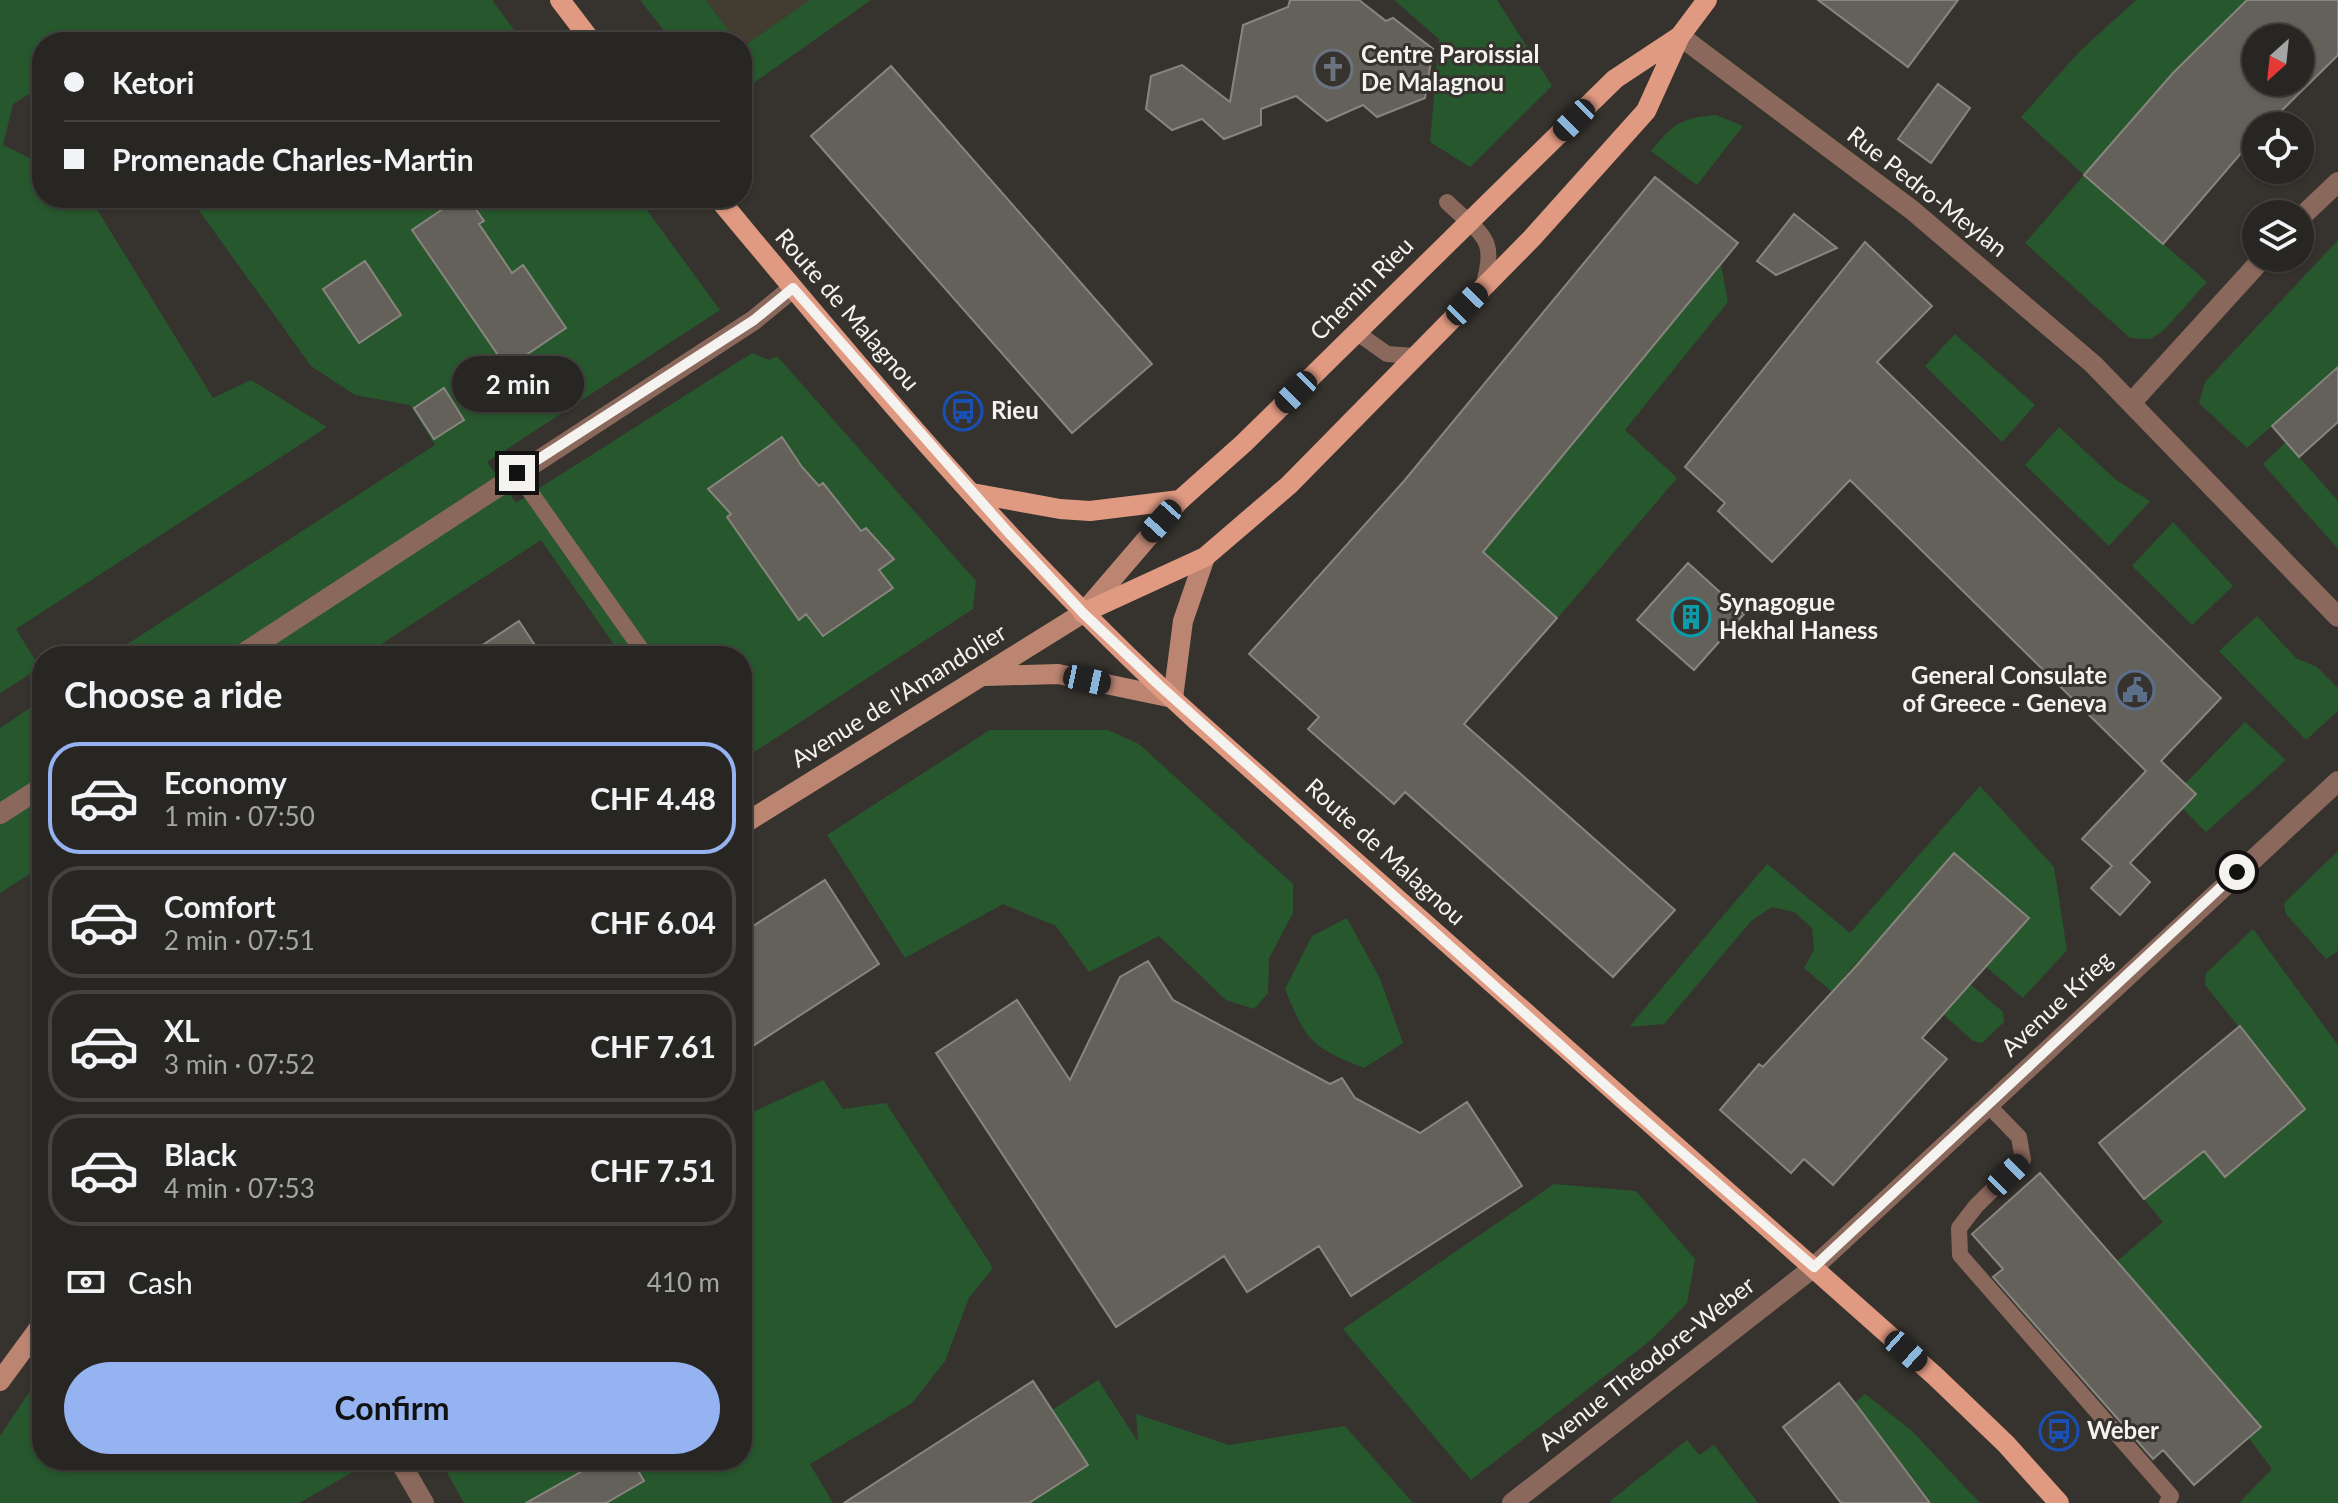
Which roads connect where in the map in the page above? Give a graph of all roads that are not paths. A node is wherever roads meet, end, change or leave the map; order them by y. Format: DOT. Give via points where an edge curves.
graph roads {
  1 [pos="560,0"];
  2 [pos="1707,0"];
  3 [pos="584,32"];
  4 [pos="1680,36"];
  5 [pos="2338,182"];
  6 [pos="1447,202"];
  7 [pos="2314,205"];
  8 [pos="726,208"];
  9 [pos="1466,221"];
  10 [pos="2250,272"];
  11 [pos="793,288"];
  12 [pos="1482,288"];
  13 [pos="1356,332"];
  14 [pos="1415,356"];
  15 [pos="2132,402"];
  16 [pos="517,473"];
  17 [pos="972,493"];
  18 [pos="1180,500"];
  19 [pos="1205,557"];
  20 [pos="1083,613"];
  21 [pos="2338,617"];
  22 [pos="254,646"];
  23 [pos="639,646"];
  24 [pos="981,676"];
  25 [pos="1173,698"];
  26 [pos="2338,781"];
  27 [pos="32,793"];
  28 [pos="0,814"];
  29 [pos="752,819"];
  30 [pos="1988,1105"];
  31 [pos="1814,1267"];
  32 [pos="32,1338"];
  33 [pos="0,1381"];
  34 [pos="405,1470"];
  35 [pos="424,1503"];
  36 [pos="1512,1503"];
  37 [pos="2059,1503"];
  38 [pos="2167,1503"];
  1 -- 3 [label="main road"];
  2 -- 4 [label="main road, Chemin Rieu"];
  4 -- 9 [label="main road, Chemin Rieu" via="1615,79"];
  4 -- 12 [label="main road, Chemin Rieu" via="1646,111"];
  4 -- 15 [label="street, Rue Pedro-Meylan" via="1984,268"];
  5 -- 7 [label="street"];
  6 -- 9 [label="lane"];
  8 -- 11 [label="main road, Route de Malagnou"];
  9 -- 12 [label="lane" via="1487,241 1491,258"];
  9 -- 13 [label="main road, Chemin Rieu"];
  10 -- 15 [label="street"];
  11 -- 16 [label="street" via="754,320"];
  11 -- 17 [label="main road, Route de Malagnou"];
  12 -- 14 [label="main road, Chemin Rieu"];
  13 -- 14 [label="lane" via="1387,354"];
  13 -- 18 [label="main road, Chemin Rieu"];
  14 -- 19 [label="main road, Chemin Rieu" via="1289,485"];
  15 -- 21 [label="street, Rue Pedro-Meylan"];
  16 -- 22 [label="street"];
  16 -- 23 [label="lane"];
  17 -- 18 [label="main road" via="1090,511"];
  17 -- 20 [label="main road, Route de Malagnou"];
  18 -- 20 [label="main road, Chemin Rieu"];
  19 -- 20 [label="main road, Chemin Rieu"];
  19 -- 25 [label="main road" via="1183,621"];
  20 -- 24 [label="main road, Avenue de l'Amandolier"];
  20 -- 25 [label="main road, Route de Malagnou"];
  24 -- 25 [label="main road" via="1058,674"];
  24 -- 29 [label="main road, Avenue de l'Amandolier"];
  25 -- 31 [label="main road, Route de Malagnou"];
  26 -- 30 [label="street, Avenue Krieg"];
  27 -- 28 [label="street"];
  30 -- 31 [label="street, Avenue Krieg"];
  30 -- 38 [label="lane" via="2019,1137 2023,1160 1959,1228 1960,1255 2171,1496"];
  31 -- 36 [label="street, Avenue Théodore-Weber"];
  31 -- 37 [label="main road, Route de Malagnou" via="1955,1395"];
  32 -- 33 [label="main road"];
  34 -- 35 [label="street"];
}
